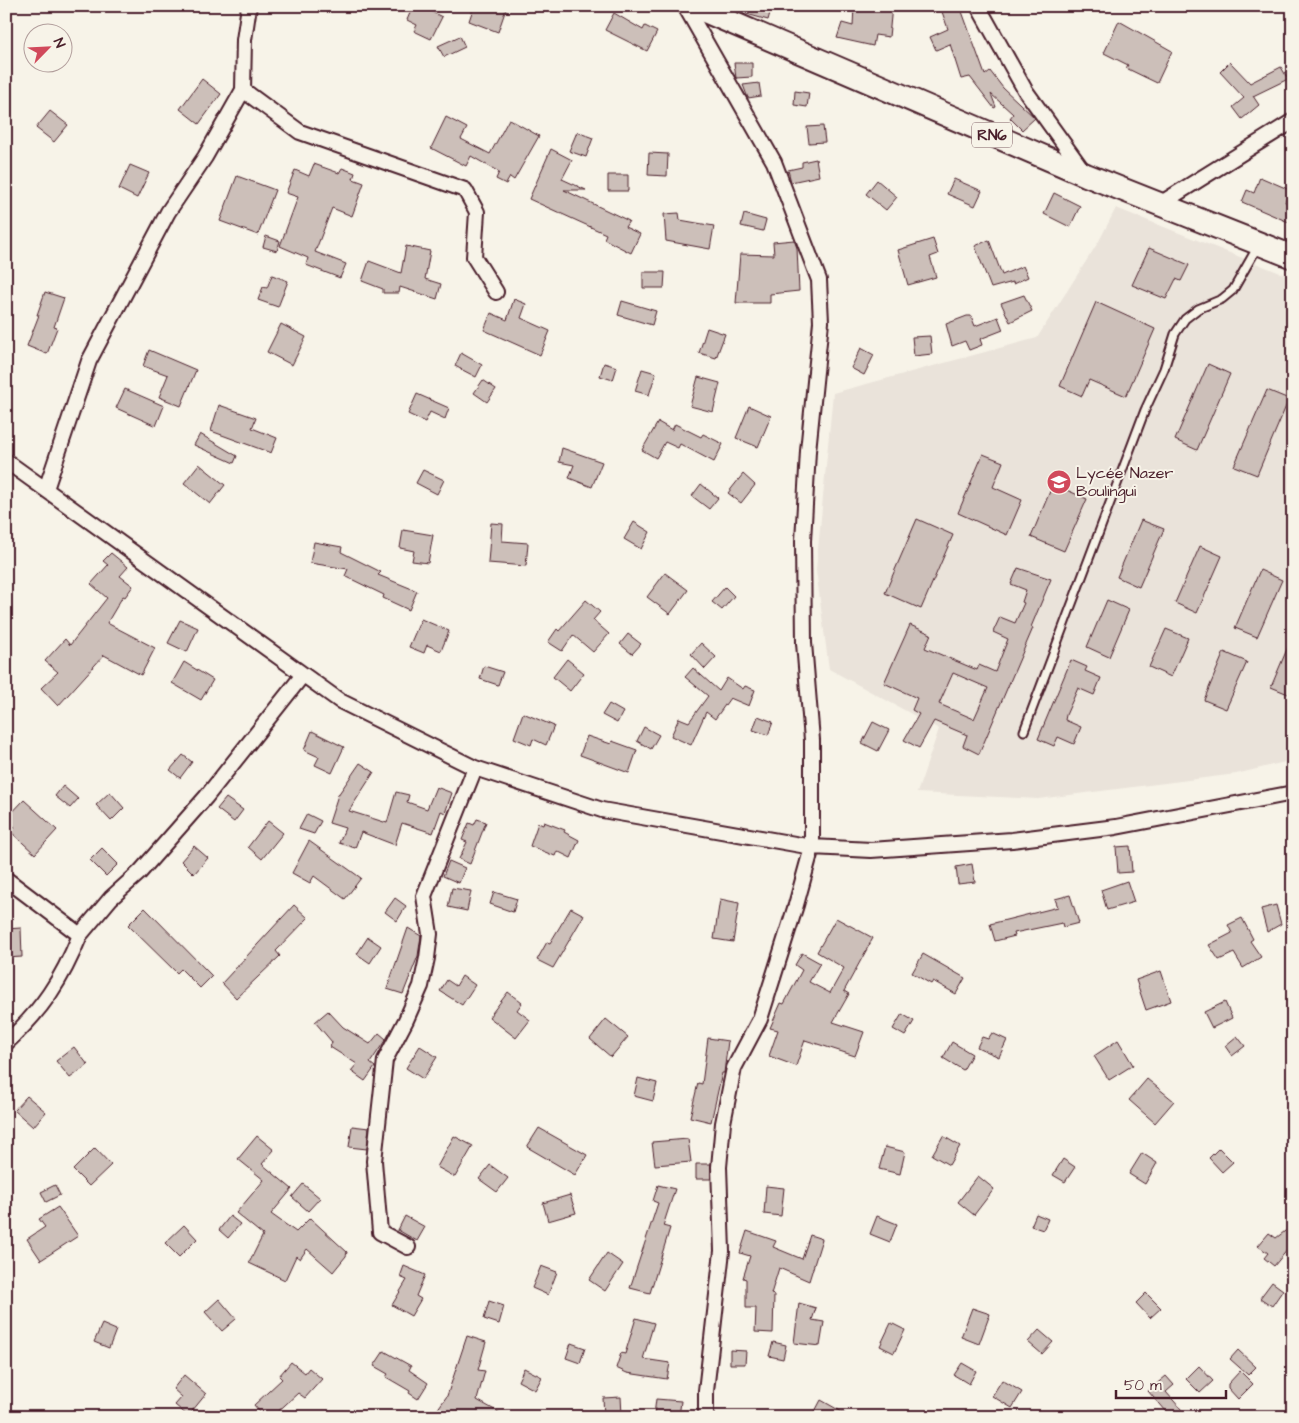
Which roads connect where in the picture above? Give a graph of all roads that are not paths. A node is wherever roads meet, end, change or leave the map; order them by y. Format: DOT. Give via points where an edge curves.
graph roads {
  1 [pos="249,6"];
  2 [pos="684,6"];
  3 [pos="693,6"];
  4 [pos="978,6"];
  5 [pos="243,90"];
  6 [pos="1293,121"];
  7 [pos="1086,175"];
  8 [pos="1160,204"];
  9 [pos="1259,244"];
  10 [pos="1293,257"];
  11 [pos="496,292"];
  12 [pos="6,461"];
  13 [pos="46,489"];
  14 [pos="302,676"];
  15 [pos="1024,731"];
  16 [pos="475,768"];
  17 [pos="1293,793"];
  18 [pos="812,847"];
  19 [pos="6,879"];
  20 [pos="80,935"];
  21 [pos="6,1043"];
  22 [pos="408,1247"];
  23 [pos="706,1417"];
  1 -- 5 [label="street" via="244,40"];
  2 -- 18 [label="street" via="774,162 819,280 822,322 808,451 804,541 804,643 812,740"];
  3 -- 7 [label="highway, RN6"];
  4 -- 7 [label="street" via="1025,90"];
  5 -- 11 [label="street" via="300,132 465,190 477,212 474,257"];
  5 -- 13 [label="street" via="205,157 168,212 89,361"];
  6 -- 8 [label="street"];
  7 -- 8 [label="highway, RN6"];
  8 -- 9 [label="highway, RN6"];
  9 -- 10 [label="highway, RN6"];
  9 -- 15 [label="lane" via="1233,290 1222,300 1198,309 1174,334 1164,369 1145,410"];
  12 -- 13 [label="street"];
  13 -- 14 [label="street"];
  14 -- 16 [label="street" via="340,701"];
  14 -- 20 [label="street" via="206,797"];
  16 -- 18 [label="street" via="602,810"];
  16 -- 22 [label="street" via="424,896 430,934 421,986 385,1060 380,1093 374,1161 380,1232"];
  17 -- 18 [label="street" via="1116,827 1012,840 871,850"];
  18 -- 23 [label="street" via="760,1019 734,1068 723,1123 719,1167 722,1251"];
  19 -- 20 [label="street"];
  20 -- 21 [label="street" via="66,968 33,1018"];
}
